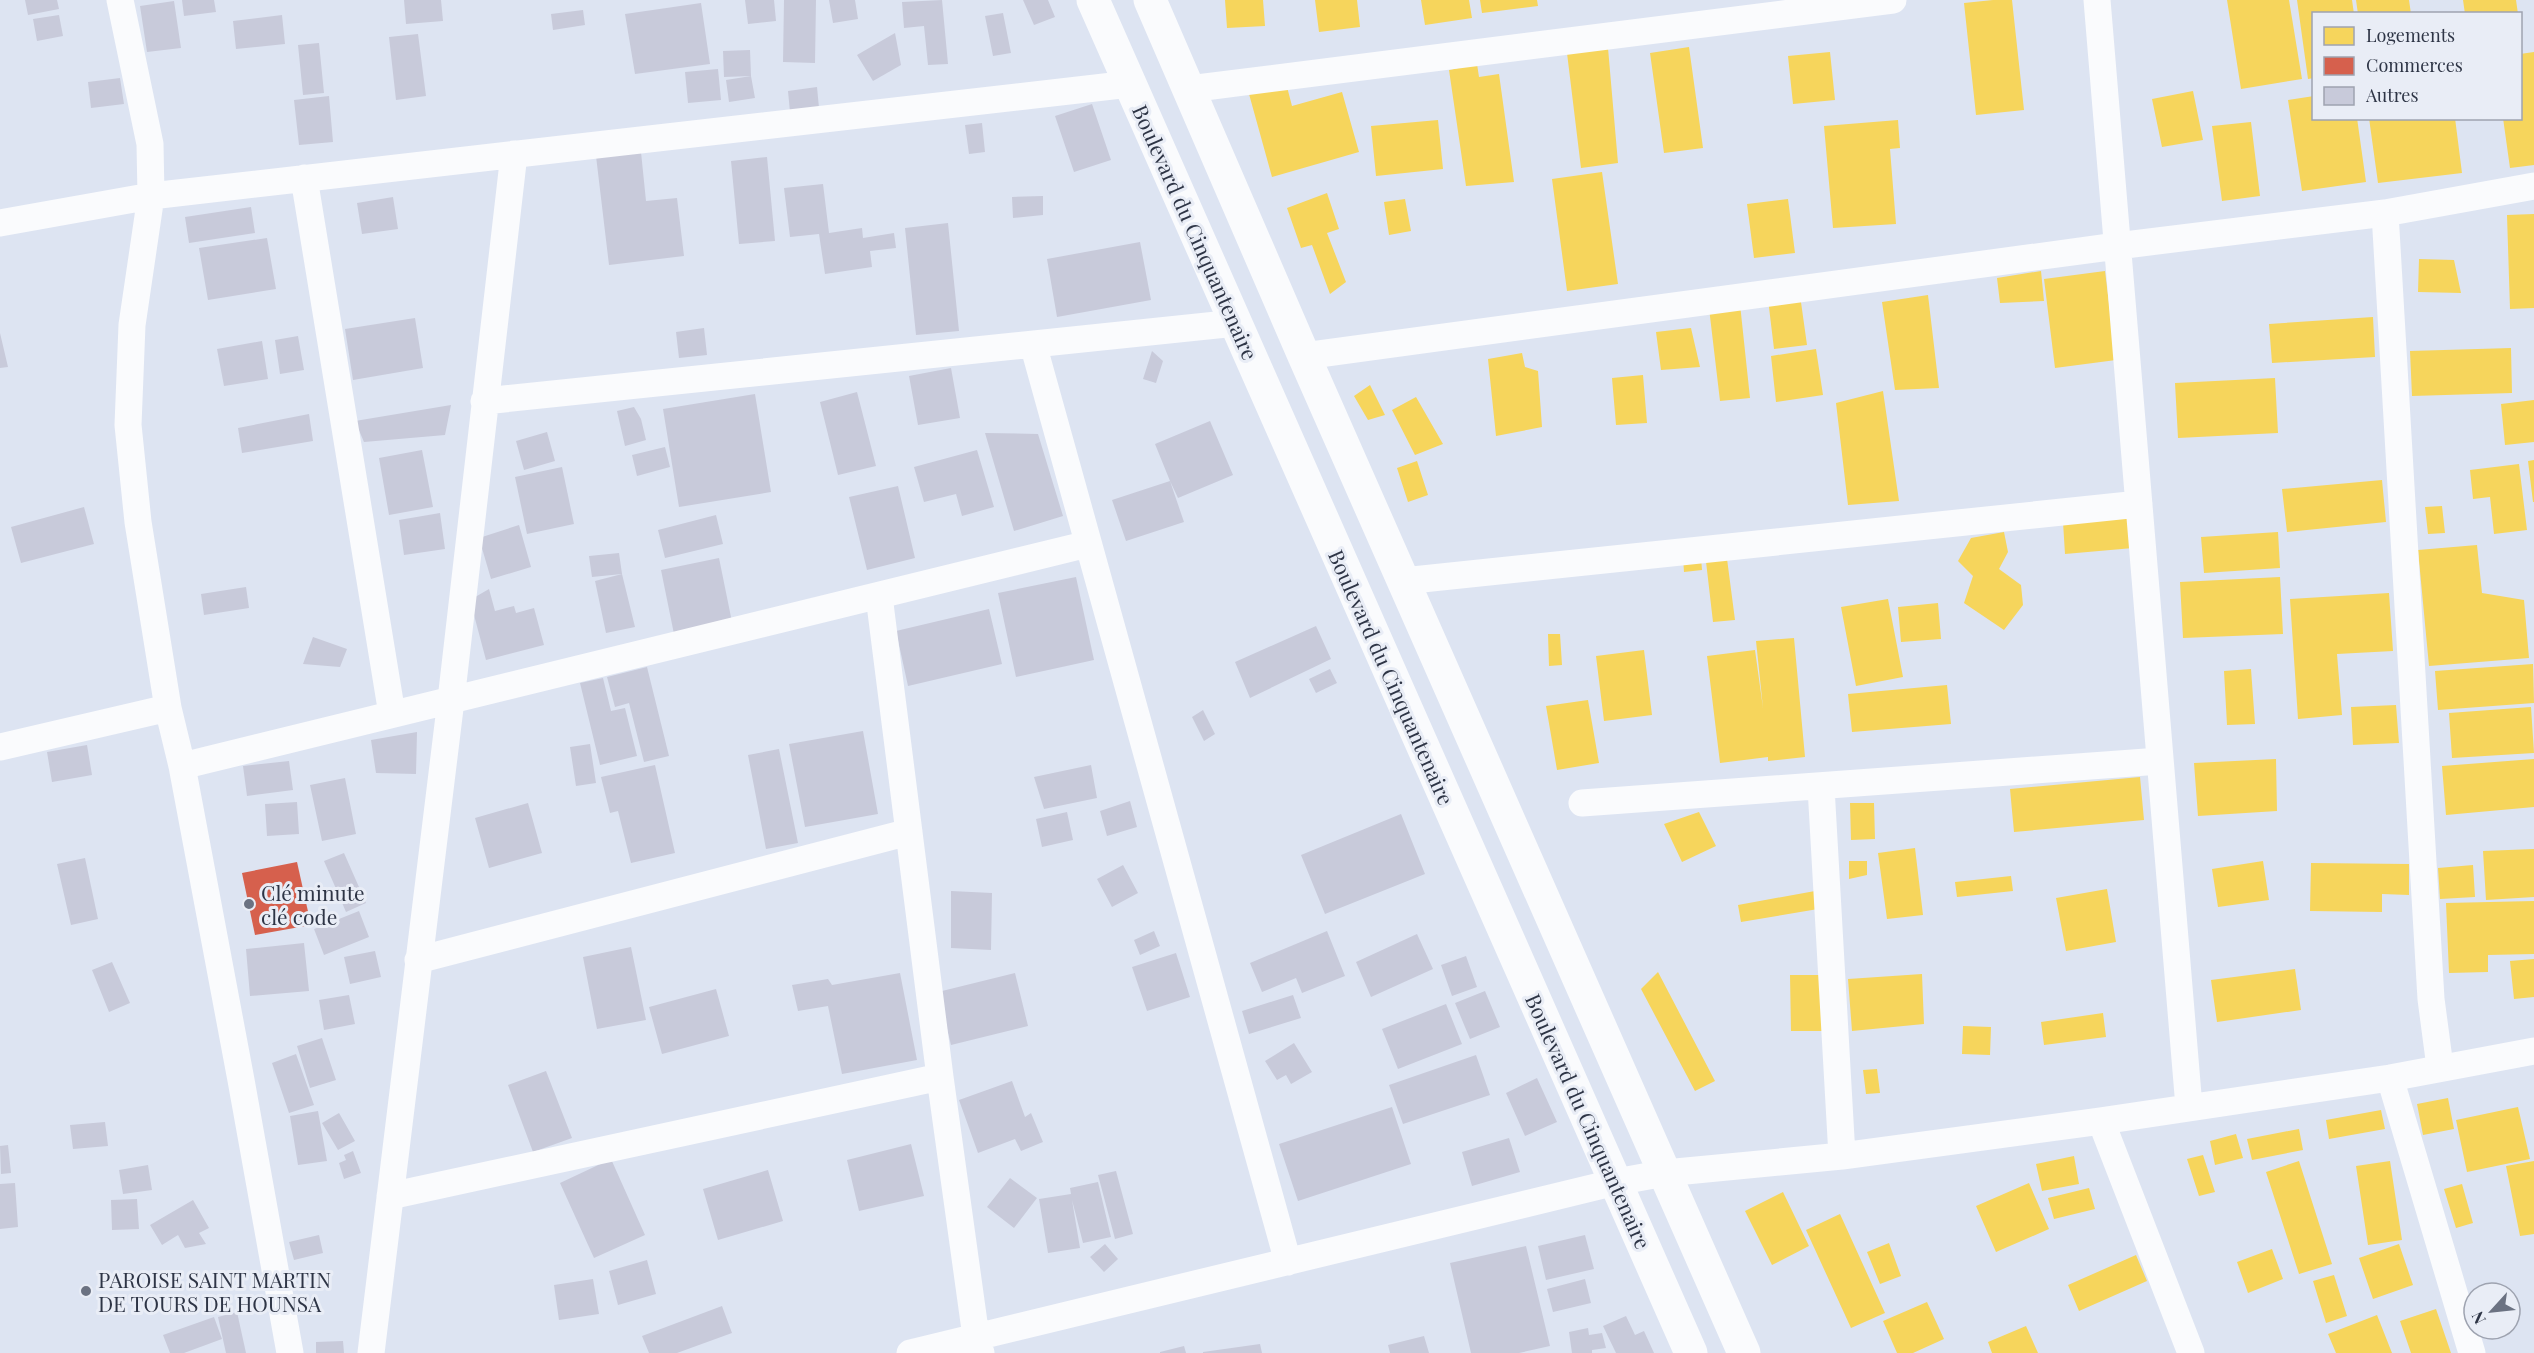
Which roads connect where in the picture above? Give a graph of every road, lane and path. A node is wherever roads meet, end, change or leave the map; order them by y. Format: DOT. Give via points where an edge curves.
graph roads {
  1 [pos="120,0"];
  2 [pos="1093,0"];
  3 [pos="1150,0"];
  4 [pos="1893,0"];
  5 [pos="2097,0"];
  6 [pos="1130,84"];
  7 [pos="1189,89"];
  8 [pos="514,154"];
  9 [pos="304,178"];
  10 [pos="2534,186"];
  11 [pos="151,196"];
  12 [pos="2385,213"];
  13 [pos="0,222"];
  14 [pos="2117,246"];
  15 [pos="1236,322"];
  16 [pos="1033,344"];
  17 [pos="1304,356"];
  18 [pos="484,401"];
  19 [pos="2139,504"];
  20 [pos="1088,544"];
  21 [pos="1403,581"];
  22 [pos="879,596"];
  23 [pos="451,700"];
  24 [pos="168,708"];
  25 [pos="392,714"];
  26 [pos="0,747"];
  27 [pos="2160,761"];
  28 [pos="182,766"];
  29 [pos="1821,787"];
  30 [pos="1582,803"];
  31 [pos="909,832"];
  32 [pos="418,960"];
  33 [pos="2534,1051"];
  34 [pos="2440,1067"];
  35 [pos="940,1077"];
  36 [pos="2390,1078"];
  37 [pos="2189,1107"];
  38 [pos="2101,1120"];
  39 [pos="1842,1156"];
  40 [pos="1665,1173"];
  41 [pos="1616,1182"];
  42 [pos="390,1196"];
  43 [pos="1288,1262"];
  44 [pos="978,1345"];
  45 [pos="290,1353"];
  46 [pos="371,1353"];
  47 [pos="910,1353"];
  48 [pos="1691,1353"];
  49 [pos="1744,1353"];
  50 [pos="2191,1353"];
  51 [pos="2472,1353"];
  1 -- 11 [label="street" via="150,144"];
  2 -- 6 [label="main road, Boulevard du Cinquantenaire"];
  3 -- 7 [label="main road"];
  4 -- 7 [label="street"];
  5 -- 14 [label="street"];
  6 -- 8 [label="street"];
  6 -- 15 [label="main road, Boulevard du Cinquantenaire"];
  7 -- 17 [label="main road"];
  8 -- 9 [label="street"];
  8 -- 18 [label="street"];
  9 -- 11 [label="street"];
  9 -- 25 [label="street"];
  10 -- 12 [label="street"];
  11 -- 13 [label="street"];
  11 -- 24 [label="street" via="132,325 128,425 138,522"];
  12 -- 14 [label="street"];
  12 -- 34 [label="street" via="2431,999"];
  14 -- 17 [label="street"];
  14 -- 19 [label="street"];
  15 -- 16 [label="street"];
  15 -- 41 [label="main road, Boulevard du Cinquantenaire"];
  16 -- 18 [label="street"];
  16 -- 20 [label="street"];
  17 -- 21 [label="main road"];
  18 -- 23 [label="street"];
  19 -- 21 [label="street"];
  19 -- 27 [label="street"];
  20 -- 22 [label="street"];
  20 -- 43 [label="street"];
  21 -- 40 [label="main road"];
  22 -- 23 [label="street"];
  22 -- 31 [label="street"];
  23 -- 25 [label="street"];
  23 -- 32 [label="street"];
  24 -- 26 [label="street"];
  24 -- 28 [label="street"];
  25 -- 28 [label="street"];
  27 -- 29 [label="street"];
  27 -- 37 [label="street"];
  28 -- 45 [label="street"];
  29 -- 30 [label="street"];
  29 -- 39 [label="street"];
  31 -- 32 [label="street"];
  31 -- 35 [label="street"];
  32 -- 42 [label="street"];
  33 -- 34 [label="street"];
  34 -- 36 [label="street"];
  35 -- 42 [label="street"];
  35 -- 44 [label="street"];
  36 -- 37 [label="street"];
  36 -- 51 [label="street"];
  37 -- 38 [label="street"];
  38 -- 39 [label="street"];
  38 -- 50 [label="street"];
  39 -- 40 [label="street"];
  40 -- 41 [label="street"];
  40 -- 49 [label="main road"];
  41 -- 43 [label="street"];
  41 -- 48 [label="main road, Boulevard du Cinquantenaire"];
  42 -- 46 [label="street"];
  43 -- 44 [label="street"];
  44 -- 47 [label="street"];
}
